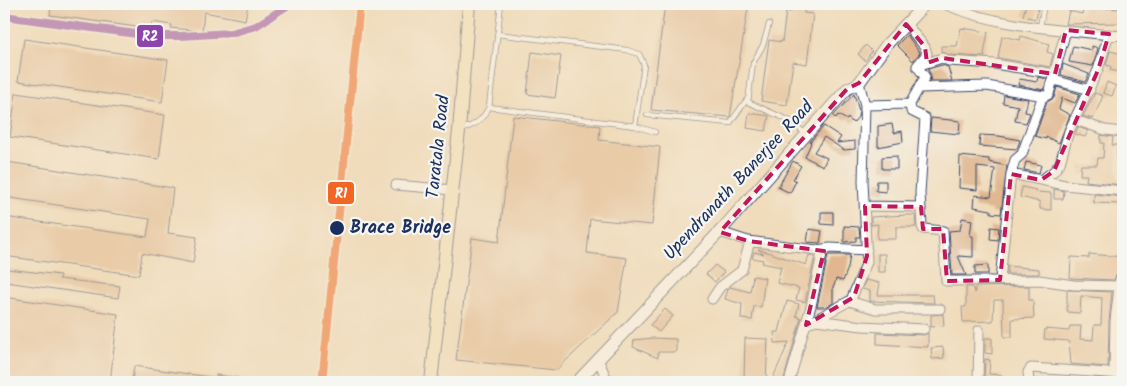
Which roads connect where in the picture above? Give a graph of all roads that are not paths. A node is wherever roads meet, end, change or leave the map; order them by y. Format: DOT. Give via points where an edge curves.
graph roads {
  1 [pos="469,4"];
  2 [pos="501,4"];
  3 [pos="925,4"];
  4 [pos="944,4"];
  5 [pos="1044,4"];
  6 [pos="769,24"];
  7 [pos="906,24"];
  8 [pos="1040,28"];
  9 [pos="1066,30"];
  10 [pos="498,34"];
  11 [pos="1109,34"];
  12 [pos="1123,36"];
  13 [pos="917,66"];
  14 [pos="1054,77"];
  15 [pos="859,83"];
  16 [pos="919,88"];
  17 [pos="1090,90"];
  18 [pos="749,96"];
  19 [pos="1044,96"];
  20 [pos="910,104"];
  21 [pos="865,105"];
  22 [pos="489,107"];
  23 [pos="647,115"];
  24 [pos="1075,120"];
  25 [pos="635,126"];
  26 [pos="459,131"];
  27 [pos="655,132"];
  28 [pos="1123,132"];
  29 [pos="806,134"];
  30 [pos="1123,144"];
  31 [pos="1123,172"];
  32 [pos="1011,174"];
  33 [pos="1040,180"];
  34 [pos="396,185"];
  35 [pos="453,190"];
  36 [pos="1123,192"];
  37 [pos="865,206"];
  38 [pos="920,207"];
  39 [pos="720,232"];
  40 [pos="750,242"];
  41 [pos="817,250"];
  42 [pos="867,250"];
  43 [pos="1123,277"];
  44 [pos="1000,280"];
  45 [pos="1119,286"];
  46 [pos="712,300"];
  47 [pos="849,301"];
  48 [pos="940,309"];
  49 [pos="816,320"];
  50 [pos="806,325"];
  51 [pos="1119,325"];
  52 [pos="924,329"];
  53 [pos="979,330"];
  54 [pos="598,359"];
  55 [pos="1088,372"];
  56 [pos="1103,372"];
  57 [pos="1119,374"];
  58 [pos="431,382"];
  59 [pos="577,382"];
  60 [pos="608,382"];
  61 [pos="628,382"];
  62 [pos="643,382"];
  63 [pos="789,382"];
  64 [pos="978,382"];
  65 [pos="1029,382"];
  66 [pos="1086,382"];
  67 [pos="1101,382"];
  1 -- 26 [label="main road, Taratala Road"];
  2 -- 10 [label="lane"];
  3 -- 7 [label="street, Upendranath Banerjee Road"];
  4 -- 8 [label="street" via="996,22"];
  5 -- 8 [label="lane"];
  6 -- 18 [label="lane" via="763,45 752,63"];
  7 -- 13 [label="street" via="926,50"];
  7 -- 15 [label="street, Upendranath Banerjee Road"];
  8 -- 9 [label="street"];
  9 -- 11 [label="street"];
  9 -- 14 [label="street"];
  10 -- 22 [label="lane"];
  10 -- 25 [label="lane" via="639,54 644,64"];
  11 -- 12 [label="street"];
  11 -- 17 [label="street"];
  13 -- 14 [label="street" via="942,58 995,64"];
  13 -- 16 [label="street" via="925,77"];
  14 -- 17 [label="street"];
  14 -- 19 [label="street" via="1048,95"];
  15 -- 21 [label="street"];
  15 -- 29 [label="street, Upendranath Banerjee Road" via="846,89"];
  16 -- 19 [label="street" via="987,86"];
  16 -- 20 [label="street"];
  17 -- 24 [label="street"];
  18 -- 23 [label="lane" via="730,123"];
  18 -- 29 [label="lane" via="748,104 788,120"];
  19 -- 32 [label="street"];
  20 -- 21 [label="street"];
  20 -- 38 [label="street" via="911,111 925,118"];
  21 -- 37 [label="street"];
  22 -- 25 [label="lane"];
  22 -- 26 [label="lane" via="477,124"];
  24 -- 28 [label="street"];
  24 -- 33 [label="street" via="1068,132 1060,163"];
  25 -- 27 [label="lane"];
  26 -- 35 [label="main road, Taratala Road"];
  29 -- 39 [label="street, Upendranath Banerjee Road"];
  30 -- 31 [label="street"];
  32 -- 33 [label="street"];
  32 -- 44 [label="street"];
  33 -- 36 [label="street"];
  34 -- 35 [label="street"];
  35 -- 58 [label="main road, Taratala Road"];
  37 -- 38 [label="street"];
  37 -- 42 [label="street"];
  38 -- 44 [label="street" via="922,228 943,231 946,281"];
  39 -- 40 [label="street"];
  39 -- 54 [label="street, Upendranath Banerjee Road"];
  40 -- 41 [label="street"];
  40 -- 46 [label="street" via="742,270 720,288"];
  41 -- 42 [label="street"];
  41 -- 50 [label="street" via="822,258"];
  42 -- 47 [label="street" via="865,267 854,297"];
  43 -- 45 [label="street"];
  44 -- 45 [label="street"];
  45 -- 51 [label="street"];
  47 -- 48 [label="street" via="874,309"];
  47 -- 49 [label="street"];
  49 -- 50 [label="street"];
  49 -- 52 [label="street"];
  50 -- 63 [label="street"];
  51 -- 57 [label="street"];
  53 -- 64 [label="street"];
  54 -- 59 [label="street, Upendranath Banerjee Road"];
  54 -- 60 [label="street"];
  55 -- 56 [label="street"];
  55 -- 65 [label="street" via="1031,368"];
  55 -- 66 [label="street"];
  56 -- 57 [label="street"];
  56 -- 67 [label="street"];
  61 -- 62 [label="street"];
}
